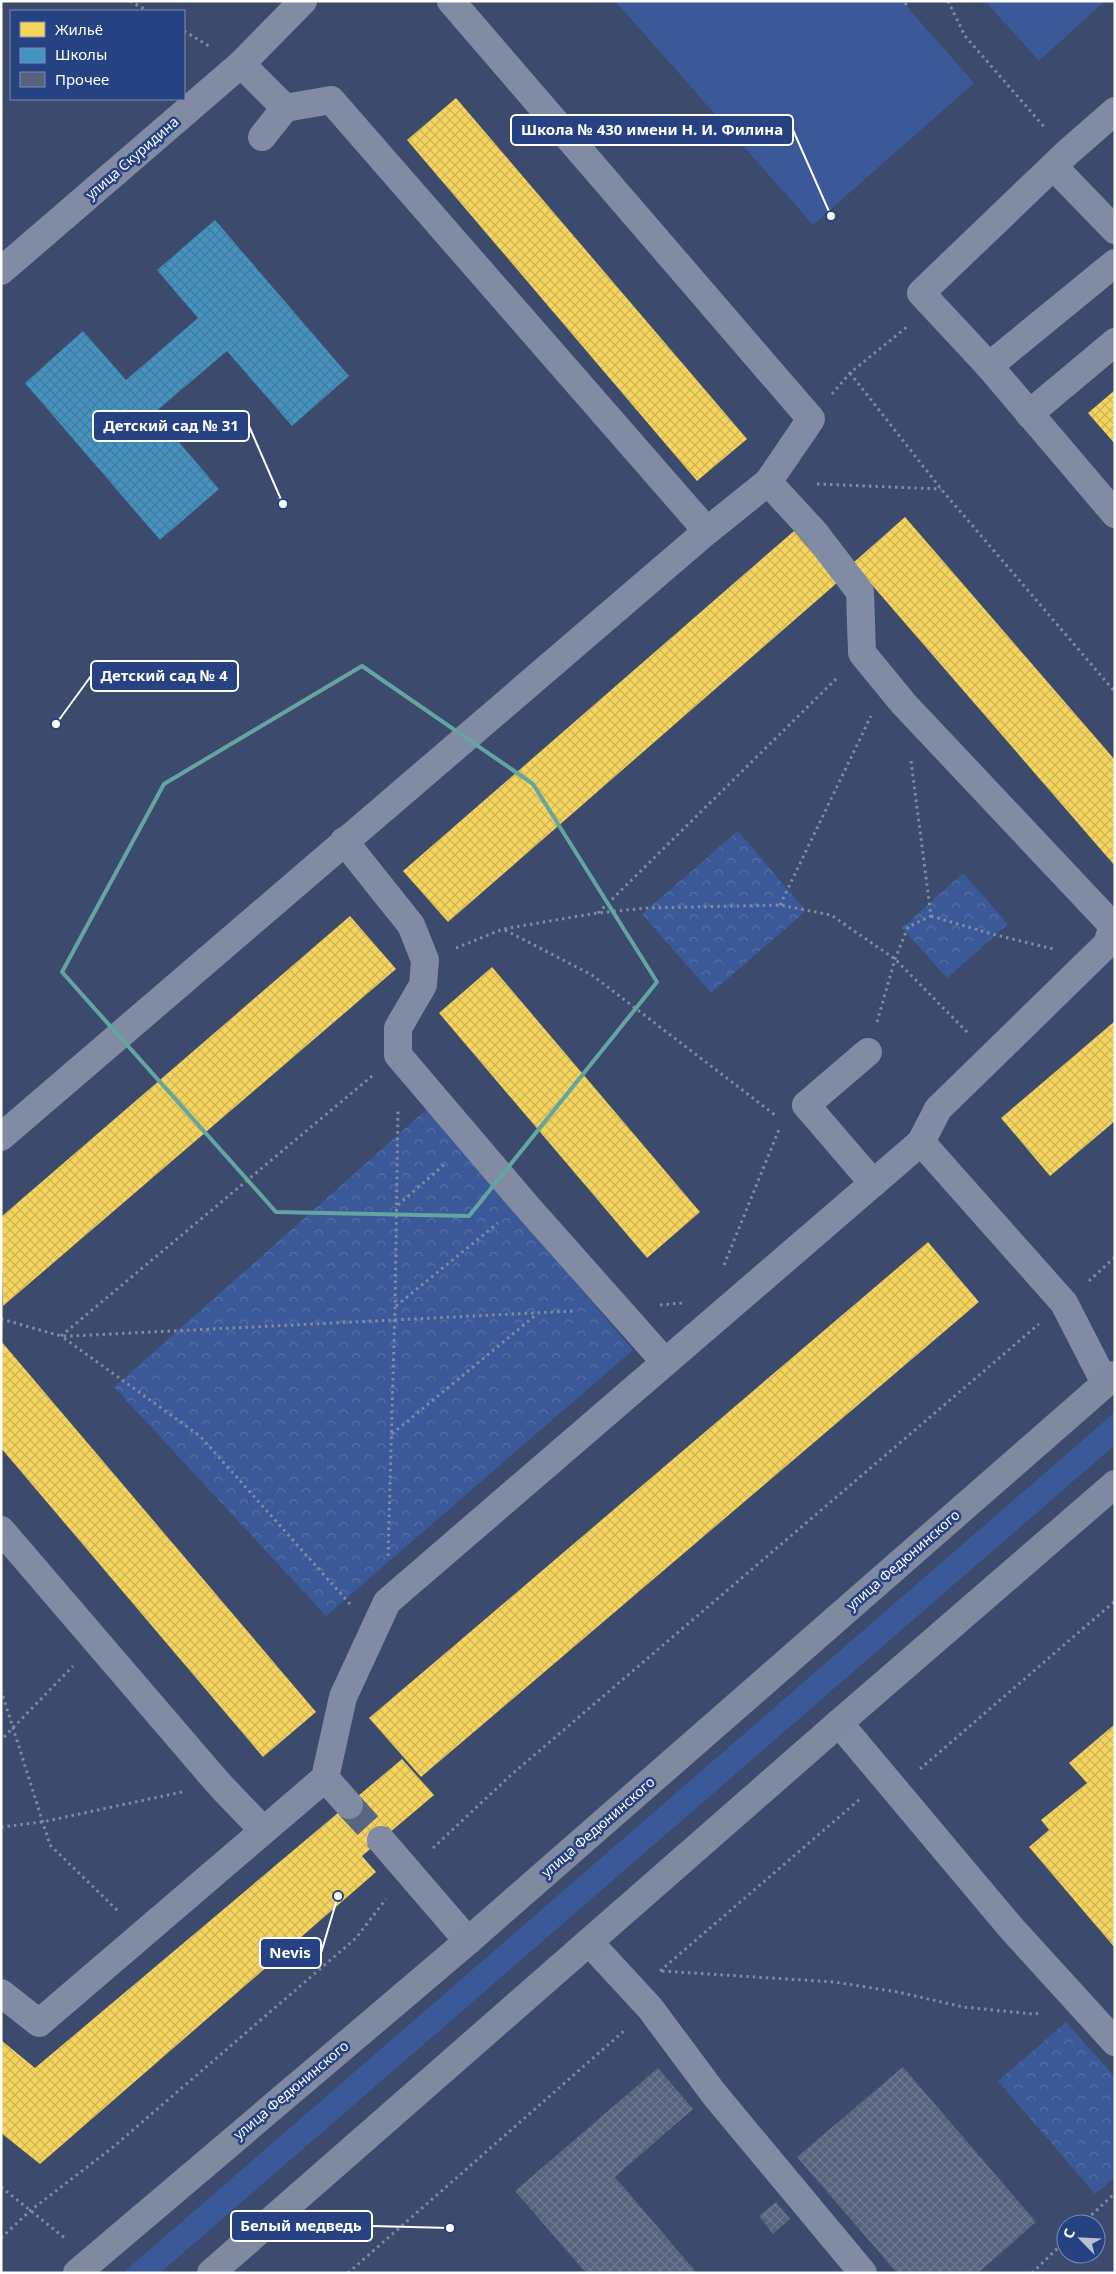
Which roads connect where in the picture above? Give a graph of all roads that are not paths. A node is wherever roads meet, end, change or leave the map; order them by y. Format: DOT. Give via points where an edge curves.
graph roads {
  1 [pos="303,1"];
  2 [pos="451,1"];
  3 [pos="241,64"];
  4 [pos="285,108"];
  5 [pos="1115,111"];
  6 [pos="262,137"];
  7 [pos="1061,160"];
  8 [pos="1115,230"];
  9 [pos="1115,263"];
  10 [pos="1,271"];
  11 [pos="1115,342"];
  12 [pos="989,366"];
  13 [pos="1029,414"];
  14 [pos="768,482"];
  15 [pos="1115,514"];
  16 [pos="707,531"];
  17 [pos="344,841"];
  18 [pos="868,1052"];
  19 [pos="1,1137"];
  20 [pos="921,1142"];
  21 [pos="873,1183"];
  22 [pos="665,1362"];
  23 [pos="1110,1379"];
  24 [pos="1115,1484"];
  25 [pos="1,1530"];
  26 [pos="838,1723"];
  27 [pos="325,1778"];
  28 [pos="349,1805"];
  29 [pos="262,1829"];
  30 [pos="381,1840"];
  31 [pos="468,1940"];
  32 [pos="589,1942"];
  33 [pos="1,1993"];
  34 [pos="1115,2042"];
  35 [pos="84,2266"];
  36 [pos="210,2273"];
  37 [pos="863,2273"];
  1 -- 3 [label="street, улица Скуридина"];
  2 -- 14 [label="street" via="811,419"];
  3 -- 4 [label="street"];
  3 -- 10 [label="street, улица Скуридина"];
  4 -- 6 [label="street"];
  4 -- 16 [label="street" via="330,100"];
  5 -- 7 [label="street"];
  7 -- 8 [label="street"];
  7 -- 12 [label="street" via="921,292"];
  9 -- 12 [label="street"];
  11 -- 13 [label="street"];
  12 -- 13 [label="street"];
  13 -- 15 [label="street"];
  14 -- 16 [label="street"];
  14 -- 20 [label="street" via="815,533 860,592 862,653 895,693 1113,926 1107,944 1094,958 938,1109"];
  16 -- 17 [label="street"];
  17 -- 19 [label="street"];
  17 -- 22 [label="street" via="411,925 425,960 423,985 398,1028 398,1055"];
  18 -- 21 [label="street" via="806,1105"];
  20 -- 21 [label="street"];
  20 -- 23 [label="street" via="1064,1302"];
  21 -- 22 [label="street" via="715,1307"];
  22 -- 27 [label="street" via="387,1602 343,1697"];
  23 -- 31 [label="main road, улица Федюнинского"];
  24 -- 26 [label="main road"];
  25 -- 29 [label="street" via="219,1784"];
  26 -- 32 [label="main road"];
  26 -- 34 [label="street" via="1012,1929"];
  27 -- 28 [label="street"];
  27 -- 29 [label="street"];
  29 -- 33 [label="street" via="39,2023"];
  30 -- 31 [label="street"];
  31 -- 35 [label="main road, улица Федюнинского"];
  32 -- 36 [label="main road"];
  32 -- 37 [label="street" via="650,2008 714,2094"];
}
